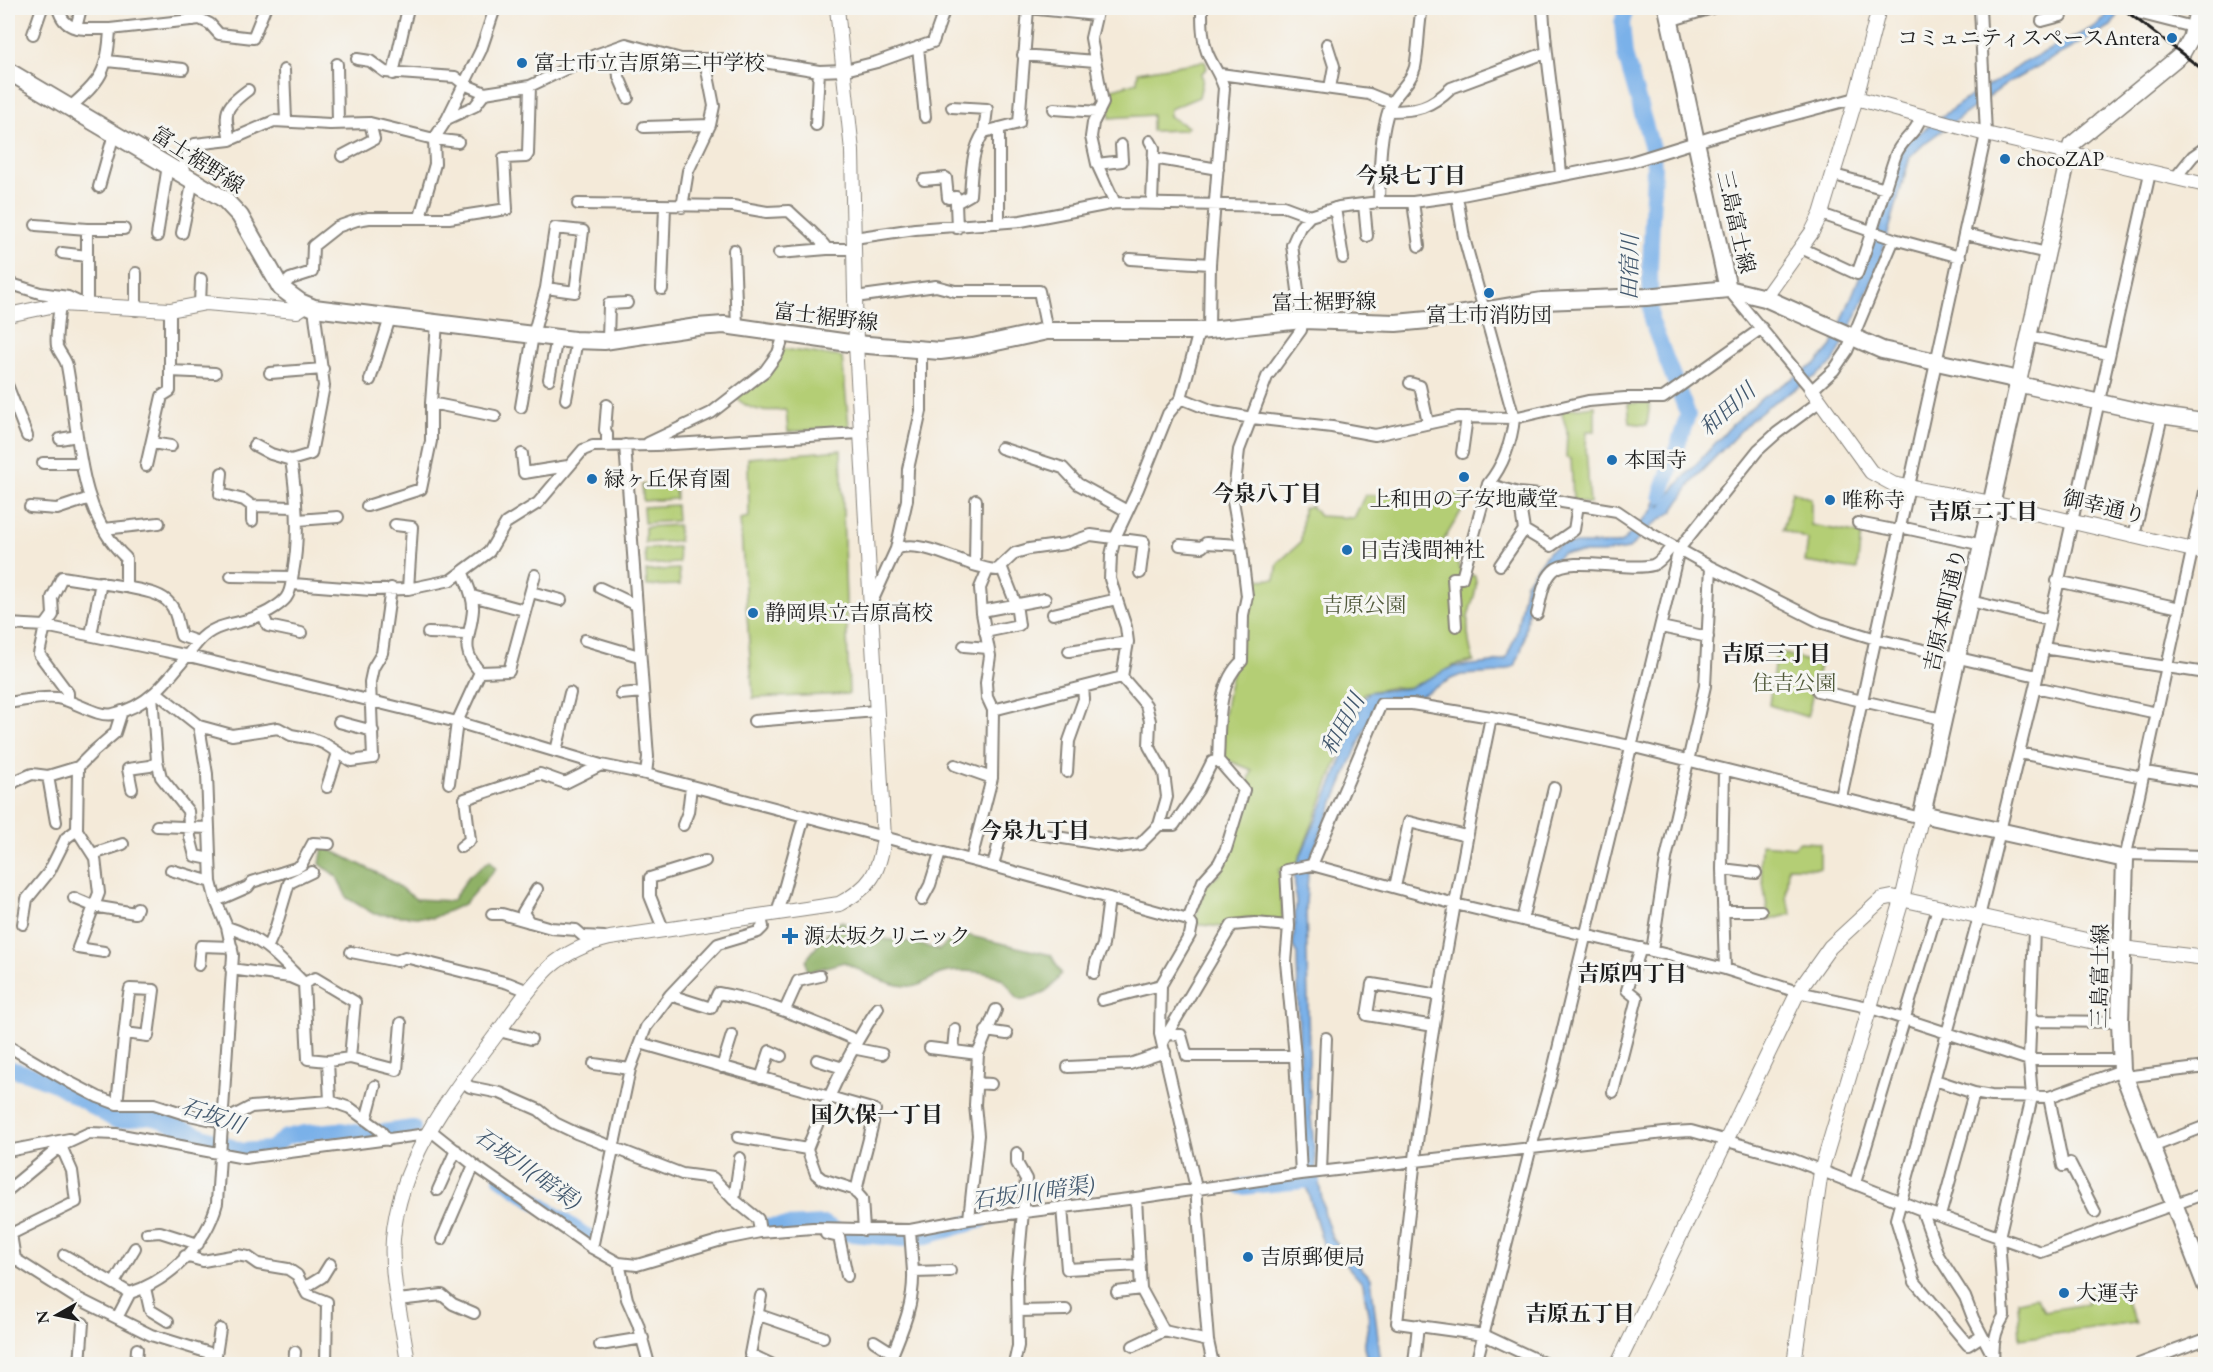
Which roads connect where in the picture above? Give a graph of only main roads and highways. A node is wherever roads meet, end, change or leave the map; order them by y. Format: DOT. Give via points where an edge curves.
graph roads {
  1 [pos="2198,8"];
  2 [pos="1668,14"];
  3 [pos="8,71"];
  4 [pos="1728,289"];
  5 [pos="2018,382"];
  6 [pos="2205,422"];
  7 [pos="2126,857"];
  8 [pos="2205,1286"];
  1 -- 5 [label="main road, 吉原本町通り" via="2191,38 2182,54 2072,145"];
  2 -- 4 [label="main road, 三島富士線"];
  3 -- 4 [label="main road, 富士裾野線" via="224,199 240,216 281,288 310,306 390,318 577,340 608,340 697,327 738,327 921,350 958,349 1047,331 1204,331 1302,320 1396,323 1542,301"];
  4 -- 5 [label="main road, 三島富士線" via="1765,298 1882,350"];
  5 -- 6 [label="main road" via="2162,416"];
  5 -- 7 [label="main road, 吉原本町通り" via="1921,816"];
  7 -- 8 [label="main road, 三島富士線" via="2122,1069"];
}
